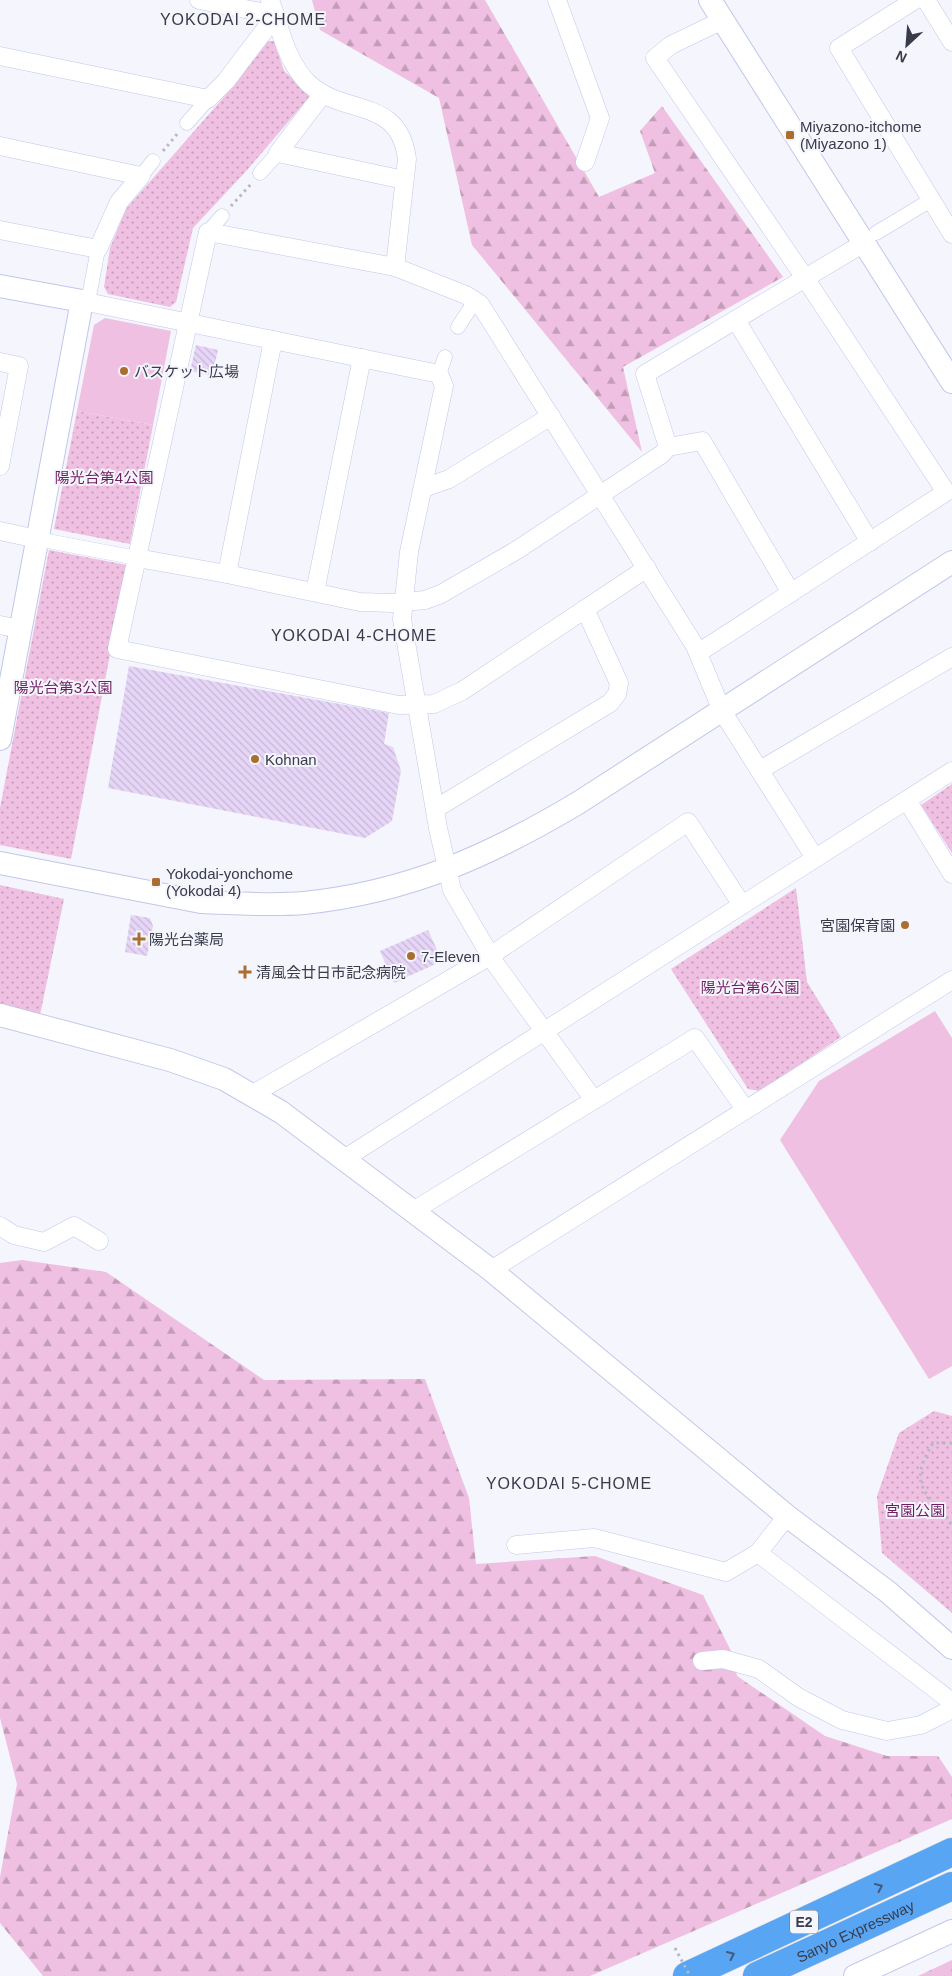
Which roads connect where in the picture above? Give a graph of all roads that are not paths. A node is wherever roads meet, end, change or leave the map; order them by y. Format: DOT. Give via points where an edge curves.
graph roads {
  1 [pos="199,0"];
  2 [pos="557,0"];
  3 [pos="710,0"];
  4 [pos="915,0"];
  5 [pos="926,0"];
  6 [pos="273,8"];
  7 [pos="723,20"];
  8 [pos="952,42"];
  9 [pos="0,56"];
  10 [pos="322,95"];
  11 [pos="208,99"];
  12 [pos="187,123"];
  13 [pos="0,146"];
  14 [pos="278,153"];
  15 [pos="154,161"];
  16 [pos="584,162"];
  17 [pos="260,173"];
  18 [pos="141,176"];
  19 [pos="404,180"];
  20 [pos="931,200"];
  21 [pos="222,216"];
  22 [pos="0,230"];
  23 [pos="208,232"];
  24 [pos="952,234"];
  25 [pos="870,238"];
  26 [pos="98,249"];
  27 [pos="395,267"];
  28 [pos="805,278"];
  29 [pos="0,286"];
  30 [pos="476,301"];
  31 [pos="85,302"];
  32 [pos="736,320"];
  33 [pos="188,323"];
  34 [pos="458,327"];
  35 [pos="273,340"];
  36 [pos="445,357"];
  37 [pos="362,358"];
  38 [pos="0,362"];
  39 [pos="439,374"];
  40 [pos="952,382"];
  41 [pos="552,416"];
  42 [pos="2,446"];
  43 [pos="668,447"];
  44 [pos="0,466"];
  45 [pos="424,488"];
  46 [pos="600,494"];
  47 [pos="949,497"];
  48 [pos="0,531"];
  49 [pos="37,538"];
  50 [pos="870,542"];
  51 [pos="137,558"];
  52 [pos="952,562"];
  53 [pos="647,568"];
  54 [pos="227,574"];
  55 [pos="315,592"];
  56 [pos="791,593"];
  57 [pos="404,602"];
  58 [pos="585,609"];
  59 [pos="10,627"];
  60 [pos="698,653"];
  61 [pos="952,657"];
  62 [pos="416,704"];
  63 [pos="722,711"];
  64 [pos="0,739"];
  65 [pos="760,770"];
  66 [pos="952,771"];
  67 [pos="907,800"];
  68 [pos="435,809"];
  69 [pos="815,858"];
  70 [pos="0,863"];
  71 [pos="447,870"];
  72 [pos="952,874"];
  73 [pos="742,905"];
  74 [pos="490,956"];
  75 [pos="952,980"];
  76 [pos="0,1015"];
  77 [pos="544,1031"];
  78 [pos="253,1094"];
  79 [pos="594,1100"];
  80 [pos="745,1109"];
  81 [pos="344,1159"];
  82 [pos="413,1211"];
  83 [pos="0,1226"];
  84 [pos="100,1241"];
  85 [pos="491,1270"];
  86 [pos="787,1516"];
  87 [pos="516,1545"];
  88 [pos="758,1553"];
  89 [pos="952,1648"];
  90 [pos="702,1661"];
  91 [pos="952,1702"];
  92 [pos="952,1709"];
  93 [pos="952,1852"];
  94 [pos="952,1886"];
  95 [pos="952,1931"];
  96 [pos="689,1976"];
  97 [pos="757,1976"];
  98 [pos="855,1976"];
  1 -- 6 [label="street"];
  2 -- 16 [label="street" via="600,118"];
  3 -- 7 [label="street"];
  4 -- 20 [label="street" via="839,48"];
  5 -- 8 [label="street"];
  6 -- 10 [label="street" via="291,63"];
  6 -- 11 [label="street" via="226,80"];
  7 -- 25 [label="street"];
  7 -- 28 [label="street" via="671,45 655,58"];
  9 -- 11 [label="street"];
  10 -- 14 [label="street"];
  10 -- 19 [label="street" via="390,120 405,145"];
  11 -- 12 [label="street"];
  13 -- 18 [label="street"];
  14 -- 17 [label="street"];
  14 -- 19 [label="street"];
  15 -- 18 [label="street"];
  18 -- 26 [label="street" via="120,202"];
  19 -- 27 [label="street"];
  20 -- 24 [label="street"];
  20 -- 25 [label="street"];
  21 -- 23 [label="street"];
  22 -- 26 [label="street"];
  23 -- 27 [label="street"];
  23 -- 33 [label="street"];
  25 -- 28 [label="street"];
  25 -- 40 [label="street"];
  26 -- 31 [label="street"];
  27 -- 30 [label="street"];
  28 -- 32 [label="street"];
  28 -- 47 [label="street"];
  29 -- 31 [label="street"];
  30 -- 34 [label="street"];
  30 -- 41 [label="street"];
  31 -- 33 [label="street"];
  31 -- 49 [label="street"];
  32 -- 43 [label="street" via="645,374"];
  32 -- 50 [label="street"];
  33 -- 35 [label="street"];
  33 -- 51 [label="street"];
  35 -- 37 [label="street"];
  35 -- 54 [label="street"];
  36 -- 39 [label="street"];
  37 -- 39 [label="street"];
  37 -- 55 [label="street"];
  38 -- 42 [label="street" via="19,366"];
  39 -- 45 [label="street" via="444,386"];
  41 -- 45 [label="street" via="449,479"];
  41 -- 46 [label="street"];
  42 -- 44 [label="street"];
  43 -- 46 [label="street"];
  43 -- 56 [label="street" via="702,441"];
  45 -- 57 [label="street" via="409,552"];
  46 -- 53 [label="street"];
  46 -- 57 [label="street" via="517,550 441,594"];
  47 -- 50 [label="street"];
  48 -- 49 [label="street"];
  49 -- 51 [label="street"];
  49 -- 59 [label="street"];
  50 -- 56 [label="street"];
  51 -- 54 [label="street"];
  51 -- 62 [label="street" via="117,649 398,705"];
  52 -- 63 [label="street"];
  53 -- 58 [label="street"];
  53 -- 60 [label="street"];
  54 -- 55 [label="street"];
  55 -- 57 [label="street" via="360,602"];
  56 -- 60 [label="street"];
  57 -- 62 [label="street" via="402,619"];
  58 -- 62 [label="street" via="462,691 434,704"];
  58 -- 68 [label="street" via="619,683 617,694 610,703"];
  59 -- 64 [label="street"];
  60 -- 63 [label="street"];
  61 -- 65 [label="street"];
  62 -- 68 [label="street"];
  63 -- 65 [label="street"];
  63 -- 71 [label="street" via="524,836"];
  65 -- 69 [label="street"];
  66 -- 67 [label="street"];
  67 -- 69 [label="street"];
  67 -- 72 [label="street"];
  68 -- 71 [label="street"];
  69 -- 73 [label="street"];
  70 -- 71 [label="street" via="201,902 268,904 303,903 369,892"];
  71 -- 74 [label="street" via="452,890"];
  73 -- 74 [label="street" via="688,822"];
  73 -- 77 [label="street"];
  74 -- 77 [label="street"];
  74 -- 78 [label="street"];
  75 -- 80 [label="street"];
  76 -- 78 [label="street" via="170,1060"];
  77 -- 79 [label="street"];
  77 -- 81 [label="street"];
  78 -- 81 [label="street"];
  79 -- 80 [label="street" via="695,1038"];
  79 -- 82 [label="street"];
  80 -- 85 [label="street"];
  81 -- 82 [label="street"];
  82 -- 85 [label="street"];
  83 -- 84 [label="street" via="14,1235 44,1242 74,1226"];
  85 -- 86 [label="street"];
  86 -- 88 [label="street"];
  86 -- 89 [label="street" via="888,1592"];
  87 -- 88 [label="street" via="594,1538 726,1572"];
  88 -- 91 [label="street"];
  90 -- 92 [label="street" via="723,1659 759,1669 798,1697 842,1720 887,1730 921,1725"];
  96 -- 93 [label="highway, Sanyo Expressway / E2, one-way"];
  94 -- 97 [label="highway, Sanyo Expressway / E2"];
  95 -- 98 [label="street"];
}
